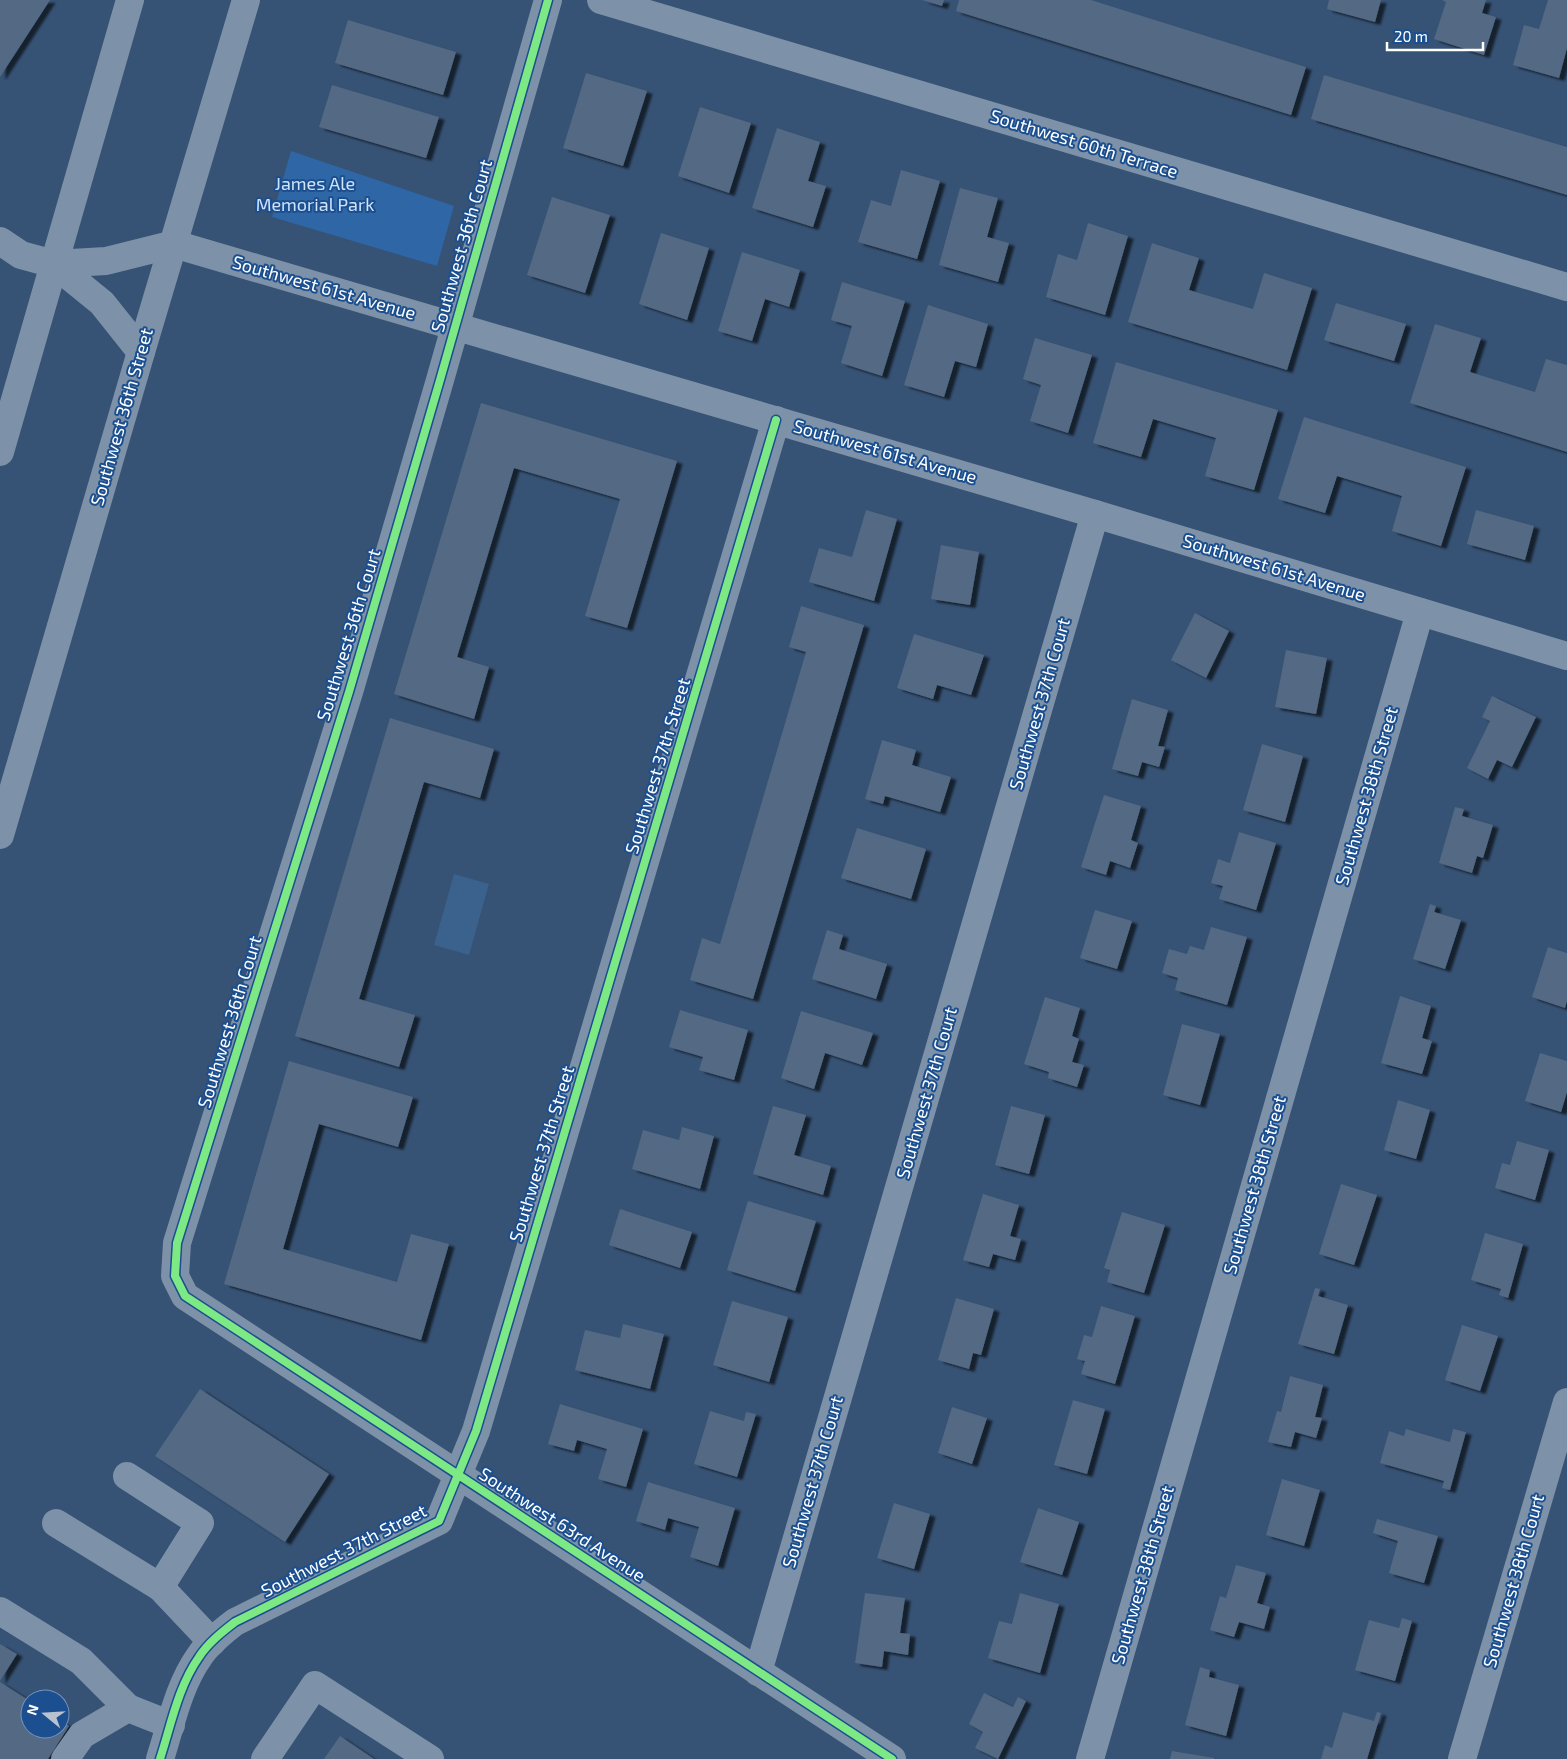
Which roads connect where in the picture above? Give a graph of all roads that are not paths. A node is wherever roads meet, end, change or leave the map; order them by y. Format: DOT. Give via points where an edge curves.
graph roads {
  1 [pos="130,0"];
  2 [pos="246,0"];
  3 [pos="548,0"];
  4 [pos="601,0"];
  5 [pos="0,241"];
  6 [pos="174,244"];
  7 [pos="54,264"];
  8 [pos="1567,287"];
  9 [pos="455,326"];
  10 [pos="141,352"];
  11 [pos="776,420"];
  12 [pos="0,452"];
  13 [pos="1095,514"];
  14 [pos="1420,612"];
  15 [pos="1567,656"];
  16 [pos="0,835"];
  17 [pos="175,1276"];
  18 [pos="1567,1402"];
  19 [pos="458,1475"];
  20 [pos="127,1476"];
  21 [pos="56,1523"];
  22 [pos="160,1587"];
  23 [pos="0,1610"];
  24 [pos="212,1642"];
  25 [pos="758,1672"];
  26 [pos="128,1708"];
  27 [pos="171,1725"];
  28 [pos="66,1759"];
  29 [pos="160,1759"];
  30 [pos="265,1759"];
  31 [pos="430,1759"];
  32 [pos="892,1759"];
  33 [pos="1090,1759"];
  34 [pos="1462,1759"];
  1 -- 7 [label="street"];
  2 -- 6 [label="street, Southwest 36th Street"];
  3 -- 9 [label="street, Southwest 36th Court"];
  4 -- 8 [label="street, Southwest 60th Terrace"];
  5 -- 7 [label="street" via="21,255"];
  6 -- 7 [label="street" via="106,261"];
  6 -- 9 [label="street, Southwest 61st Avenue"];
  6 -- 10 [label="street, Southwest 36th Street"];
  7 -- 10 [label="street" via="102,303"];
  7 -- 12 [label="street"];
  9 -- 11 [label="street, Southwest 61st Avenue"];
  9 -- 17 [label="street, Southwest 36th Court" via="349,692 177,1243"];
  10 -- 16 [label="street, Southwest 36th Street"];
  11 -- 13 [label="street, Southwest 61st Avenue"];
  11 -- 19 [label="street, Southwest 37th Street" via="476,1431"];
  13 -- 14 [label="street, Southwest 61st Avenue"];
  13 -- 25 [label="street, Southwest 37th Court"];
  14 -- 15 [label="street, Southwest 61st Avenue"];
  14 -- 33 [label="street, Southwest 38th Street"];
  17 -- 19 [label="street, Southwest 63rd Avenue" via="184,1296"];
  18 -- 34 [label="street, Southwest 38th Court"];
  19 -- 24 [label="street, Southwest 37th Street" via="439,1521 235,1622"];
  19 -- 25 [label="street, Southwest 63rd Avenue"];
  20 -- 22 [label="street" via="200,1523"];
  21 -- 22 [label="street"];
  22 -- 24 [label="street"];
  23 -- 26 [label="street" via="81,1661"];
  24 -- 27 [label="street, Southwest 37th Street" via="190,1673"];
  25 -- 32 [label="street, Southwest 63rd Avenue"];
  26 -- 27 [label="street"];
  26 -- 28 [label="street" via="82,1735"];
  27 -- 29 [label="street, Southwest 37th Street"];
  30 -- 31 [label="street" via="315,1685"];
}
